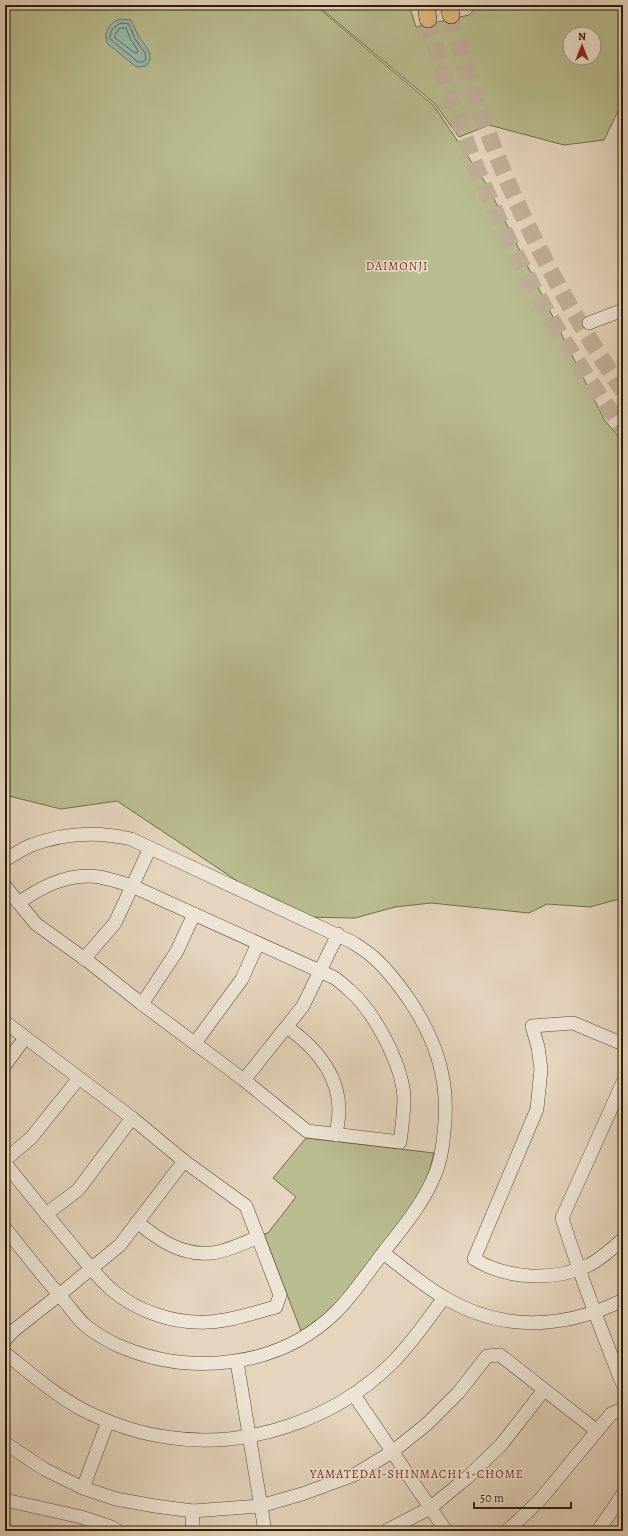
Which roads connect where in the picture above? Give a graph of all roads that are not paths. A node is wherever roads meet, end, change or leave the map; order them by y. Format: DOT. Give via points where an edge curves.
graph roads {
  1 [pos="623,310"];
  2 [pos="589,323"];
  3 [pos="150,848"];
  4 [pos="5,860"];
  5 [pos="5,886"];
  6 [pos="132,886"];
  7 [pos="18,903"];
  8 [pos="194,914"];
  9 [pos="338,934"];
  10 [pos="258,943"];
  11 [pos="84,959"];
  12 [pos="320,971"];
  13 [pos="142,1004"];
  14 [pos="5,1022"];
  15 [pos="287,1027"];
  16 [pos="25,1038"];
  17 [pos="195,1043"];
  18 [pos="623,1044"];
  19 [pos="5,1065"];
  20 [pos="79,1078"];
  21 [pos="244,1080"];
  22 [pos="623,1082"];
  23 [pos="132,1118"];
  24 [pos="336,1135"];
  25 [pos="5,1161"];
  26 [pos="184,1161"];
  27 [pos="46,1214"];
  28 [pos="137,1222"];
  29 [pos="5,1228"];
  30 [pos="258,1237"];
  31 [pos="623,1239"];
  32 [pos="383,1252"];
  33 [pos="91,1268"];
  34 [pos="578,1269"];
  35 [pos="59,1296"];
  36 [pos="444,1298"];
  37 [pos="623,1300"];
  38 [pos="594,1313"];
  39 [pos="5,1340"];
  40 [pos="5,1353"];
  41 [pos="618,1355"];
  42 [pos="237,1362"];
  43 [pos="623,1385"];
  44 [pos="544,1390"];
  45 [pos="354,1395"];
  46 [pos="623,1409"];
  47 [pos="108,1421"];
  48 [pos="597,1431"];
  49 [pos="249,1437"];
  50 [pos="5,1443"];
  51 [pos="392,1452"];
  52 [pos="83,1488"];
  53 [pos="623,1494"];
  54 [pos="5,1500"];
  55 [pos="260,1506"];
  56 [pos="430,1508"];
  57 [pos="193,1511"];
  58 [pos="118,1531"];
  59 [pos="192,1531"];
  60 [pos="265,1531"];
  61 [pos="386,1531"];
  62 [pos="446,1531"];
  63 [pos="507,1531"];
  64 [pos="598,1531"];
  1 -- 2 [label="street"];
  3 -- 4 [label="street" via="112,835 68,835 28,847"];
  3 -- 6 [label="street"];
  3 -- 9 [label="street"];
  5 -- 7 [label="street"];
  6 -- 7 [label="street" via="90,876 68,878 51,883"];
  6 -- 8 [label="street"];
  6 -- 11 [label="street" via="115,923"];
  7 -- 11 [label="street" via="36,924"];
  8 -- 10 [label="street"];
  8 -- 13 [label="street" via="177,951"];
  9 -- 12 [label="street"];
  9 -- 32 [label="street" via="372,956 402,989 427,1028 442,1070 446,1098 446,1121 436,1172 425,1197 407,1224"];
  10 -- 12 [label="street"];
  10 -- 17 [label="street" via="242,979"];
  11 -- 13 [label="street"];
  12 -- 15 [label="street" via="303,1006"];
  12 -- 24 [label="street" via="335,978 363,1005 390,1048 400,1074 404,1096 400,1142"];
  13 -- 17 [label="street"];
  14 -- 16 [label="street"];
  15 -- 21 [label="street"];
  15 -- 24 [label="street" via="316,1051 328,1069 336,1089 339,1110"];
  16 -- 19 [label="street"];
  16 -- 20 [label="street"];
  17 -- 21 [label="street"];
  18 -- 34 [label="street" via="573,1023 532,1026 541,1068 537,1109 474,1259 486,1267 520,1275 548,1275"];
  20 -- 23 [label="street"];
  20 -- 25 [label="street" via="31,1138"];
  21 -- 24 [label="street" via="307,1131"];
  22 -- 34 [label="street" via="562,1218"];
  23 -- 26 [label="street"];
  23 -- 27 [label="street" via="78,1190"];
  25 -- 27 [label="street"];
  26 -- 28 [label="street"];
  26 -- 30 [label="street" via="246,1206"];
  27 -- 33 [label="street"];
  28 -- 30 [label="street" via="155,1237 174,1247 194,1253 213,1253"];
  28 -- 33 [label="street" via="120,1245"];
  29 -- 35 [label="street"];
  30 -- 33 [label="street" via="280,1295 276,1307 229,1320 181,1321 159,1316 112,1290"];
  31 -- 34 [label="street" via="594,1261"];
  32 -- 36 [label="street"];
  32 -- 42 [label="street" via="337,1311 314,1330 267,1354"];
  33 -- 35 [label="street"];
  34 -- 38 [label="street"];
  35 -- 39 [label="street"];
  35 -- 42 [label="street" via="85,1325 116,1345 155,1358 204,1364"];
  36 -- 38 [label="street" via="496,1319 520,1322 546,1323"];
  36 -- 45 [label="street" via="391,1364"];
  37 -- 38 [label="street"];
  38 -- 41 [label="street"];
  40 -- 47 [label="street" via="46,1386 82,1409"];
  41 -- 43 [label="street"];
  42 -- 49 [label="street"];
  44 -- 48 [label="street"];
  44 -- 51 [label="street" via="500,1355 487,1356 459,1392 427,1424"];
  44 -- 56 [label="street" via="501,1445"];
  45 -- 49 [label="street" via="286,1427"];
  45 -- 51 [label="street"];
  46 -- 48 [label="street" via="611,1414"];
  47 -- 49 [label="street" via="167,1438 203,1440"];
  47 -- 52 [label="street"];
  48 -- 63 [label="street" via="539,1501"];
  49 -- 55 [label="street"];
  50 -- 52 [label="street" via="44,1469"];
  51 -- 55 [label="street" via="354,1475"];
  51 -- 56 [label="street"];
  52 -- 57 [label="street" via="116,1499"];
  53 -- 64 [label="street"];
  54 -- 58 [label="street" via="81,1517"];
  55 -- 57 [label="street"];
  55 -- 60 [label="street"];
  56 -- 61 [label="street"];
  56 -- 62 [label="street"];
  57 -- 59 [label="street"];
}
